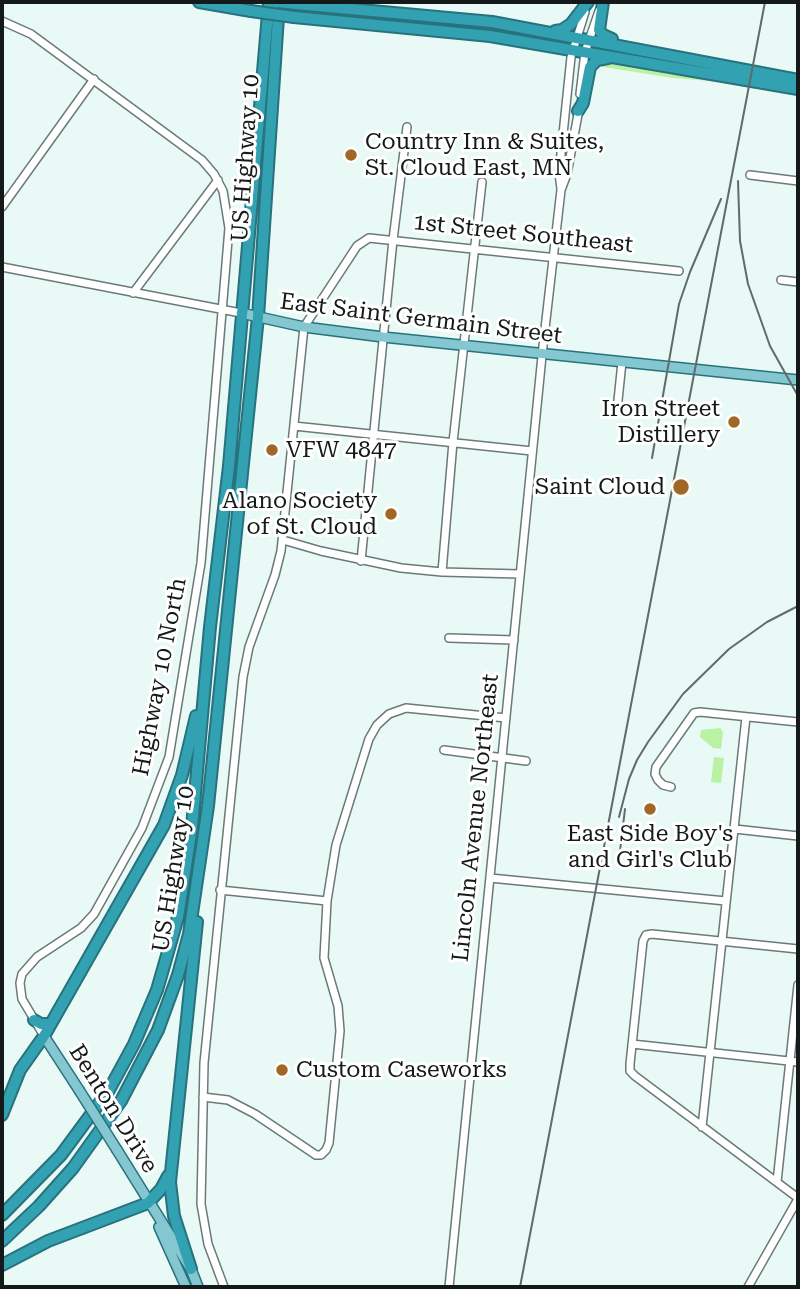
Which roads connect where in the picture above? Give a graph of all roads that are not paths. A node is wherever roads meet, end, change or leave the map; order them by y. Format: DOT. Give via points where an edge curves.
graph roads {
  1 [pos="199,2"];
  2 [pos="273,2"];
  3 [pos="589,2"];
  4 [pos="603,2"];
  5 [pos="375,7"];
  6 [pos="2,22"];
  7 [pos="374,26"];
  8 [pos="544,31"];
  9 [pos="576,37"];
  10 [pos="589,39"];
  11 [pos="573,49"];
  12 [pos="585,52"];
  13 [pos="657,54"];
  14 [pos="612,57"];
  15 [pos="93,79"];
  16 [pos="798,79"];
  17 [pos="798,89"];
  18 [pos="579,111"];
  19 [pos="407,127"];
  20 [pos="750,175"];
  21 [pos="218,180"];
  22 [pos="798,181"];
  23 [pos="482,182"];
  24 [pos="561,190"];
  25 [pos="2,207"];
  26 [pos="393,240"];
  27 [pos="473,248"];
  28 [pos="553,256"];
  29 [pos="2,267"];
  30 [pos="680,271"];
  31 [pos="781,280"];
  32 [pos="798,282"];
  33 [pos="133,293"];
  34 [pos="222,310"];
  35 [pos="241,313"];
  36 [pos="258,317"];
  37 [pos="304,327"];
  38 [pos="383,337"];
  39 [pos="464,345"];
  40 [pos="542,353"];
  41 [pos="622,362"];
  42 [pos="798,380"];
  43 [pos="617,410"];
  44 [pos="294,426"];
  45 [pos="374,434"];
  46 [pos="453,442"];
  47 [pos="532,451"];
  48 [pos="283,540"];
  49 [pos="361,561"];
  50 [pos="442,572"];
  51 [pos="520,574"];
  52 [pos="211,627"];
  53 [pos="449,638"];
  54 [pos="514,640"];
  55 [pos="746,717"];
  56 [pos="506,718"];
  57 [pos="798,722"];
  58 [pos="444,750"];
  59 [pos="502,758"];
  60 [pos="526,761"];
  61 [pos="671,787"];
  62 [pos="735,830"];
  63 [pos="798,836"];
  64 [pos="203,845"];
  65 [pos="490,878"];
  66 [pos="220,890"];
  67 [pos="327,901"];
  68 [pos="726,901"];
  69 [pos="723,941"];
  70 [pos="798,949"];
  71 [pos="798,985"];
  72 [pos="34,1020"];
  73 [pos="50,1024"];
  74 [pos="44,1036"];
  75 [pos="632,1044"];
  76 [pos="711,1054"];
  77 [pos="794,1062"];
  78 [pos="203,1097"];
  79 [pos="2,1115"];
  80 [pos="702,1127"];
  81 [pos="172,1162"];
  82 [pos="777,1182"];
  83 [pos="798,1199"];
  84 [pos="148,1203"];
  85 [pos="2,1215"];
  86 [pos="2,1241"];
  87 [pos="2,1265"];
  88 [pos="191,1269"];
  89 [pos="186,1287"];
  90 [pos="198,1287"];
  91 [pos="224,1287"];
  92 [pos="449,1287"];
  93 [pos="748,1287"];
  1 -- 7 [label="highway, bridge"];
  2 -- 5 [label="highway, bridge"];
  2 -- 35 [label="highway, US Highway 10"];
  2 -- 36 [label="highway, US Highway 10"];
  3 -- 8 [label="highway" via="568,27"];
  3 -- 9 [label="street"];
  4 -- 10 [label="street"];
  4 -- 13 [label="highway" via="599,30 603,35"];
  5 -- 7 [label="highway"];
  5 -- 8 [label="highway"];
  6 -- 15 [label="street" via="31,34"];
  7 -- 11 [label="highway"];
  8 -- 9 [label="highway"];
  9 -- 10 [label="highway"];
  9 -- 11 [label="street"];
  10 -- 12 [label="street"];
  10 -- 13 [label="highway"];
  11 -- 12 [label="highway"];
  11 -- 24 [label="street"];
  12 -- 14 [label="highway"];
  12 -- 18 [label="street"];
  13 -- 16 [label="highway"];
  14 -- 17 [label="highway"];
  14 -- 18 [label="highway" via="593,62"];
  15 -- 21 [label="street" via="202,160"];
  15 -- 25 [label="street"];
  18 -- 24 [label="street"];
  19 -- 26 [label="street"];
  20 -- 22 [label="street"];
  21 -- 33 [label="street"];
  21 -- 34 [label="street" via="226,198 229,228"];
  23 -- 27 [label="street"];
  24 -- 28 [label="street, Lincoln Avenue Northeast"];
  26 -- 27 [label="street, 1st Street Southeast"];
  26 -- 37 [label="street, 1st Street Southeast" via="373,238 357,246"];
  26 -- 38 [label="street"];
  27 -- 28 [label="street, 1st Street Southeast"];
  27 -- 39 [label="street"];
  28 -- 30 [label="street, 1st Street Southeast"];
  28 -- 40 [label="street, Lincoln Avenue Northeast"];
  29 -- 33 [label="street, East Saint Germain Street"];
  31 -- 32 [label="street"];
  33 -- 34 [label="street, East Saint Germain Street"];
  34 -- 35 [label="street, East Saint Germain Street"];
  34 -- 72 [label="street, Highway 10 North" via="201,563 169,757 142,828 94,914 22,974 22,999"];
  35 -- 36 [label="main road, East Saint Germain Street"];
  35 -- 52 [label="highway, US Highway 10"];
  36 -- 37 [label="main road, East Saint Germain Street"];
  36 -- 64 [label="highway, US Highway 10"];
  37 -- 38 [label="main road, East Saint Germain Street"];
  37 -- 44 [label="street"];
  38 -- 39 [label="main road, East Saint Germain Street"];
  38 -- 45 [label="street"];
  39 -- 40 [label="main road, East Saint Germain Street"];
  39 -- 46 [label="street"];
  40 -- 41 [label="main road, East Saint Germain Street"];
  40 -- 47 [label="street, Lincoln Avenue Northeast"];
  41 -- 42 [label="main road, East Saint Germain Street"];
  41 -- 43 [label="street"];
  44 -- 45 [label="street"];
  44 -- 48 [label="street"];
  45 -- 46 [label="street"];
  45 -- 49 [label="street"];
  46 -- 47 [label="street"];
  46 -- 50 [label="street"];
  47 -- 51 [label="street, Lincoln Avenue Northeast"];
  48 -- 49 [label="street"];
  48 -- 66 [label="street" via="243,677"];
  49 -- 50 [label="street"];
  50 -- 51 [label="street"];
  51 -- 54 [label="street, Lincoln Avenue Northeast"];
  52 -- 73 [label="highway" via="191,741 173,803"];
  52 -- 85 [label="highway" via="188,863 157,990 101,1103 61,1155"];
  53 -- 54 [label="street"];
  54 -- 56 [label="street, Lincoln Avenue Northeast"];
  55 -- 57 [label="street"];
  55 -- 61 [label="street" via="700,712 689,718 654,774"];
  55 -- 62 [label="street"];
  56 -- 59 [label="street, Lincoln Avenue Northeast"];
  56 -- 67 [label="street" via="406,708 382,720 369,739 340,832"];
  58 -- 59 [label="street"];
  59 -- 60 [label="street"];
  59 -- 65 [label="street, Lincoln Avenue Northeast"];
  62 -- 63 [label="street"];
  62 -- 68 [label="street"];
  64 -- 81 [label="highway"];
  64 -- 86 [label="highway, US Highway 10" via="184,955 141,1066 85,1154"];
  65 -- 68 [label="street"];
  65 -- 92 [label="street, Lincoln Avenue Northeast"];
  66 -- 67 [label="street"];
  66 -- 78 [label="street"];
  67 -- 78 [label="street" via="324,958 340,1031 329,1143 321,1155 307,1152 229,1100"];
  68 -- 69 [label="street"];
  69 -- 70 [label="street"];
  69 -- 75 [label="street" via="646,935"];
  69 -- 76 [label="street"];
  71 -- 77 [label="street"];
  72 -- 73 [label="highway"];
  72 -- 74 [label="street, Highway 10 North"];
  73 -- 74 [label="highway"];
  74 -- 79 [label="highway" via="20,1070"];
  74 -- 84 [label="main road, Benton Drive, bridge"];
  75 -- 76 [label="street"];
  75 -- 80 [label="street" via="630,1071"];
  76 -- 77 [label="street"];
  76 -- 80 [label="street"];
  77 -- 82 [label="street"];
  78 -- 91 [label="street" via="201,1204 208,1244"];
  80 -- 82 [label="street"];
  81 -- 84 [label="highway" via="165,1182"];
  81 -- 88 [label="highway" via="174,1216"];
  82 -- 83 [label="street"];
  83 -- 93 [label="street"];
  84 -- 87 [label="highway" via="48,1241"];
  84 -- 88 [label="main road, Benton Drive"];
  84 -- 89 [label="main road, Benton Drive"];
  88 -- 90 [label="main road, Benton Drive"];
}
